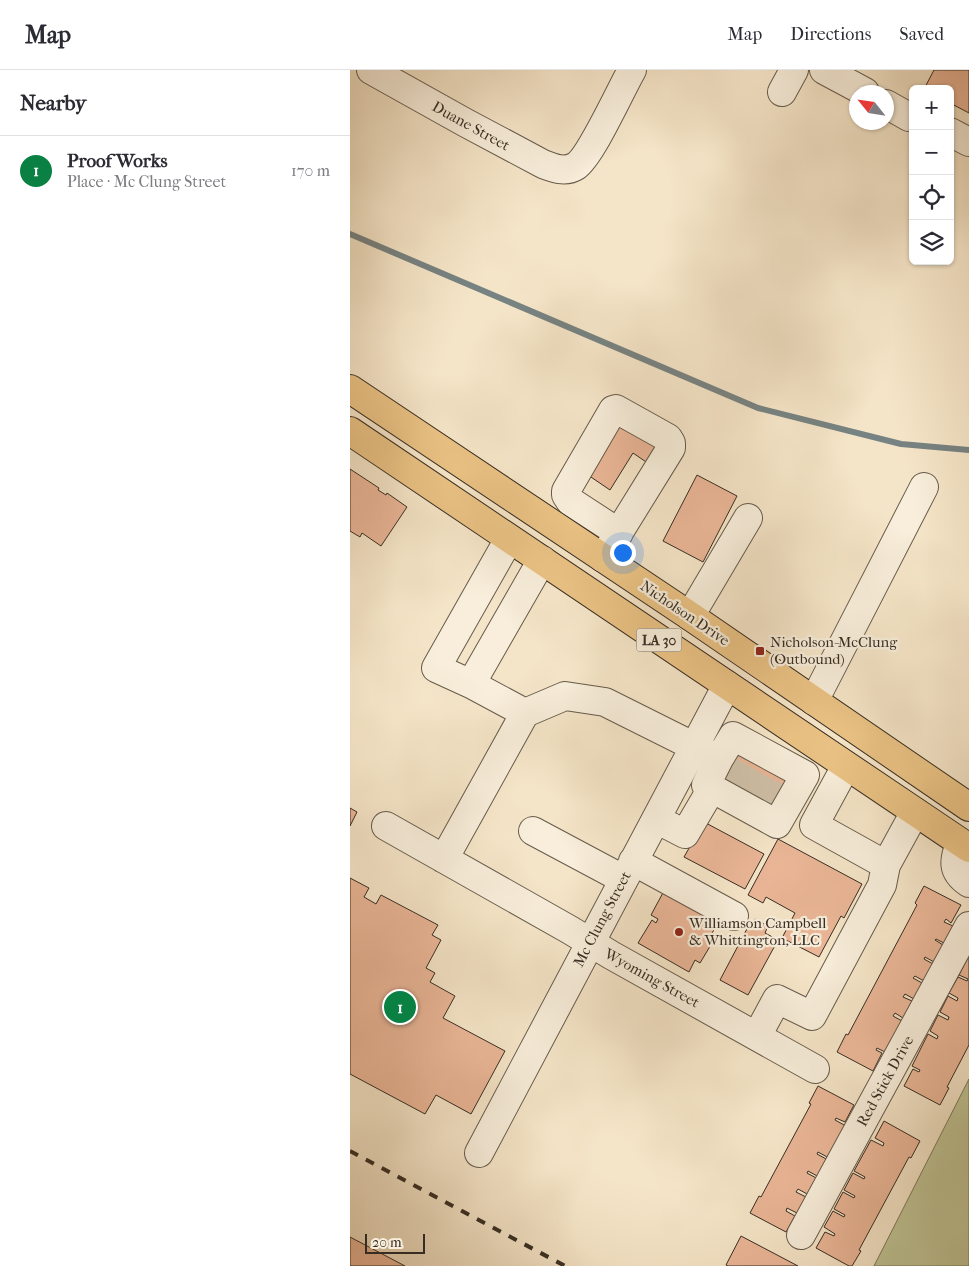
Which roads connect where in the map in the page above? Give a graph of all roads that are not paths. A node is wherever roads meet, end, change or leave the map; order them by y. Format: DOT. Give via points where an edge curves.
graph roads {
  1 [pos="632,70"];
  2 [pos="824,70"];
  3 [pos="374,71"];
  4 [pos="852,85"];
  5 [pos="954,134"];
  6 [pos="969,142"];
  7 [pos="350,389"];
  8 [pos="350,431"];
  9 [pos="924,487"];
  10 [pos="748,518"];
  11 [pos="619,533"];
  12 [pos="509,539"];
  13 [pos="603,558"];
  14 [pos="542,560"];
  15 [pos="690,616"];
  16 [pos="471,684"];
  17 [pos="727,685"];
  18 [pos="814,701"];
  19 [pos="525,713"];
  20 [pos="777,719"];
  21 [pos="876,743"];
  22 [pos="695,747"];
  23 [pos="766,755"];
  24 [pos="720,760"];
  25 [pos="846,766"];
  26 [pos="724,792"];
  27 [pos="969,807"];
  28 [pos="915,812"];
  29 [pos="656,819"];
  30 [pos="386,826"];
  31 [pos="532,831"];
  32 [pos="965,846"];
  33 [pos="444,859"];
  34 [pos="886,865"];
  35 [pos="628,870"];
  36 [pos="969,883"];
  37 [pos="734,916"];
  38 [pos="969,926"];
  39 [pos="589,942"];
  40 [pos="757,1036"];
  41 [pos="815,1069"];
  42 [pos="479,1153"];
  43 [pos="801,1235"];
  1 -- 3 [label="street, Duane Street" via="589,150 575,167 566,170 543,164"];
  2 -- 4 [label="street"];
  5 -- 6 [label="street"];
  7 -- 13 [label="main road, Nicholson Drive / LA 30"];
  8 -- 12 [label="main road, LA 30"];
  9 -- 18 [label="street"];
  10 -- 15 [label="street"];
  11 -- 13 [label="street"];
  12 -- 14 [label="main road, LA 30"];
  12 -- 16 [label="street" via="436,668"];
  13 -- 15 [label="main road, Nicholson Drive / LA 30"];
  14 -- 16 [label="street"];
  14 -- 17 [label="main road, LA 30"];
  15 -- 18 [label="main road, Nicholson Drive / LA 30"];
  16 -- 19 [label="street"];
  17 -- 20 [label="main road, LA 30"];
  17 -- 21 [label="main road" via="759,689"];
  17 -- 22 [label="street, Mc Clung Street"];
  18 -- 21 [label="main road, Nicholson Drive / LA 30"];
  19 -- 22 [label="street" via="565,696 605,702"];
  19 -- 33 [label="street"];
  20 -- 23 [label="street"];
  20 -- 25 [label="main road, LA 30"];
  21 -- 27 [label="main road, Nicholson Drive / LA 30"];
  22 -- 24 [label="street"];
  22 -- 29 [label="street, Mc Clung Street"];
  23 -- 24 [label="street" via="732,736"];
  23 -- 26 [label="street" via="805,775 777,824 755,807"];
  24 -- 26 [label="street" via="706,785"];
  25 -- 28 [label="main road, LA 30"];
  25 -- 34 [label="street" via="814,825"];
  26 -- 29 [label="street" via="685,834"];
  28 -- 32 [label="main road, LA 30"];
  28 -- 34 [label="street"];
  29 -- 35 [label="street, Mc Clung Street"];
  30 -- 33 [label="street, Wyoming Street"];
  31 -- 35 [label="street"];
  32 -- 36 [label="street" via="954,862 957,872"];
  33 -- 39 [label="street, Wyoming Street"];
  34 -- 40 [label="street" via="882,885 812,1016 777,999"];
  35 -- 37 [label="street"];
  35 -- 39 [label="street, Mc Clung Street"];
  38 -- 43 [label="street, Red Stick Drive"];
  39 -- 40 [label="street, Wyoming Street"];
  39 -- 42 [label="street, Mc Clung Street"];
  40 -- 41 [label="street, Wyoming Street"];
}
